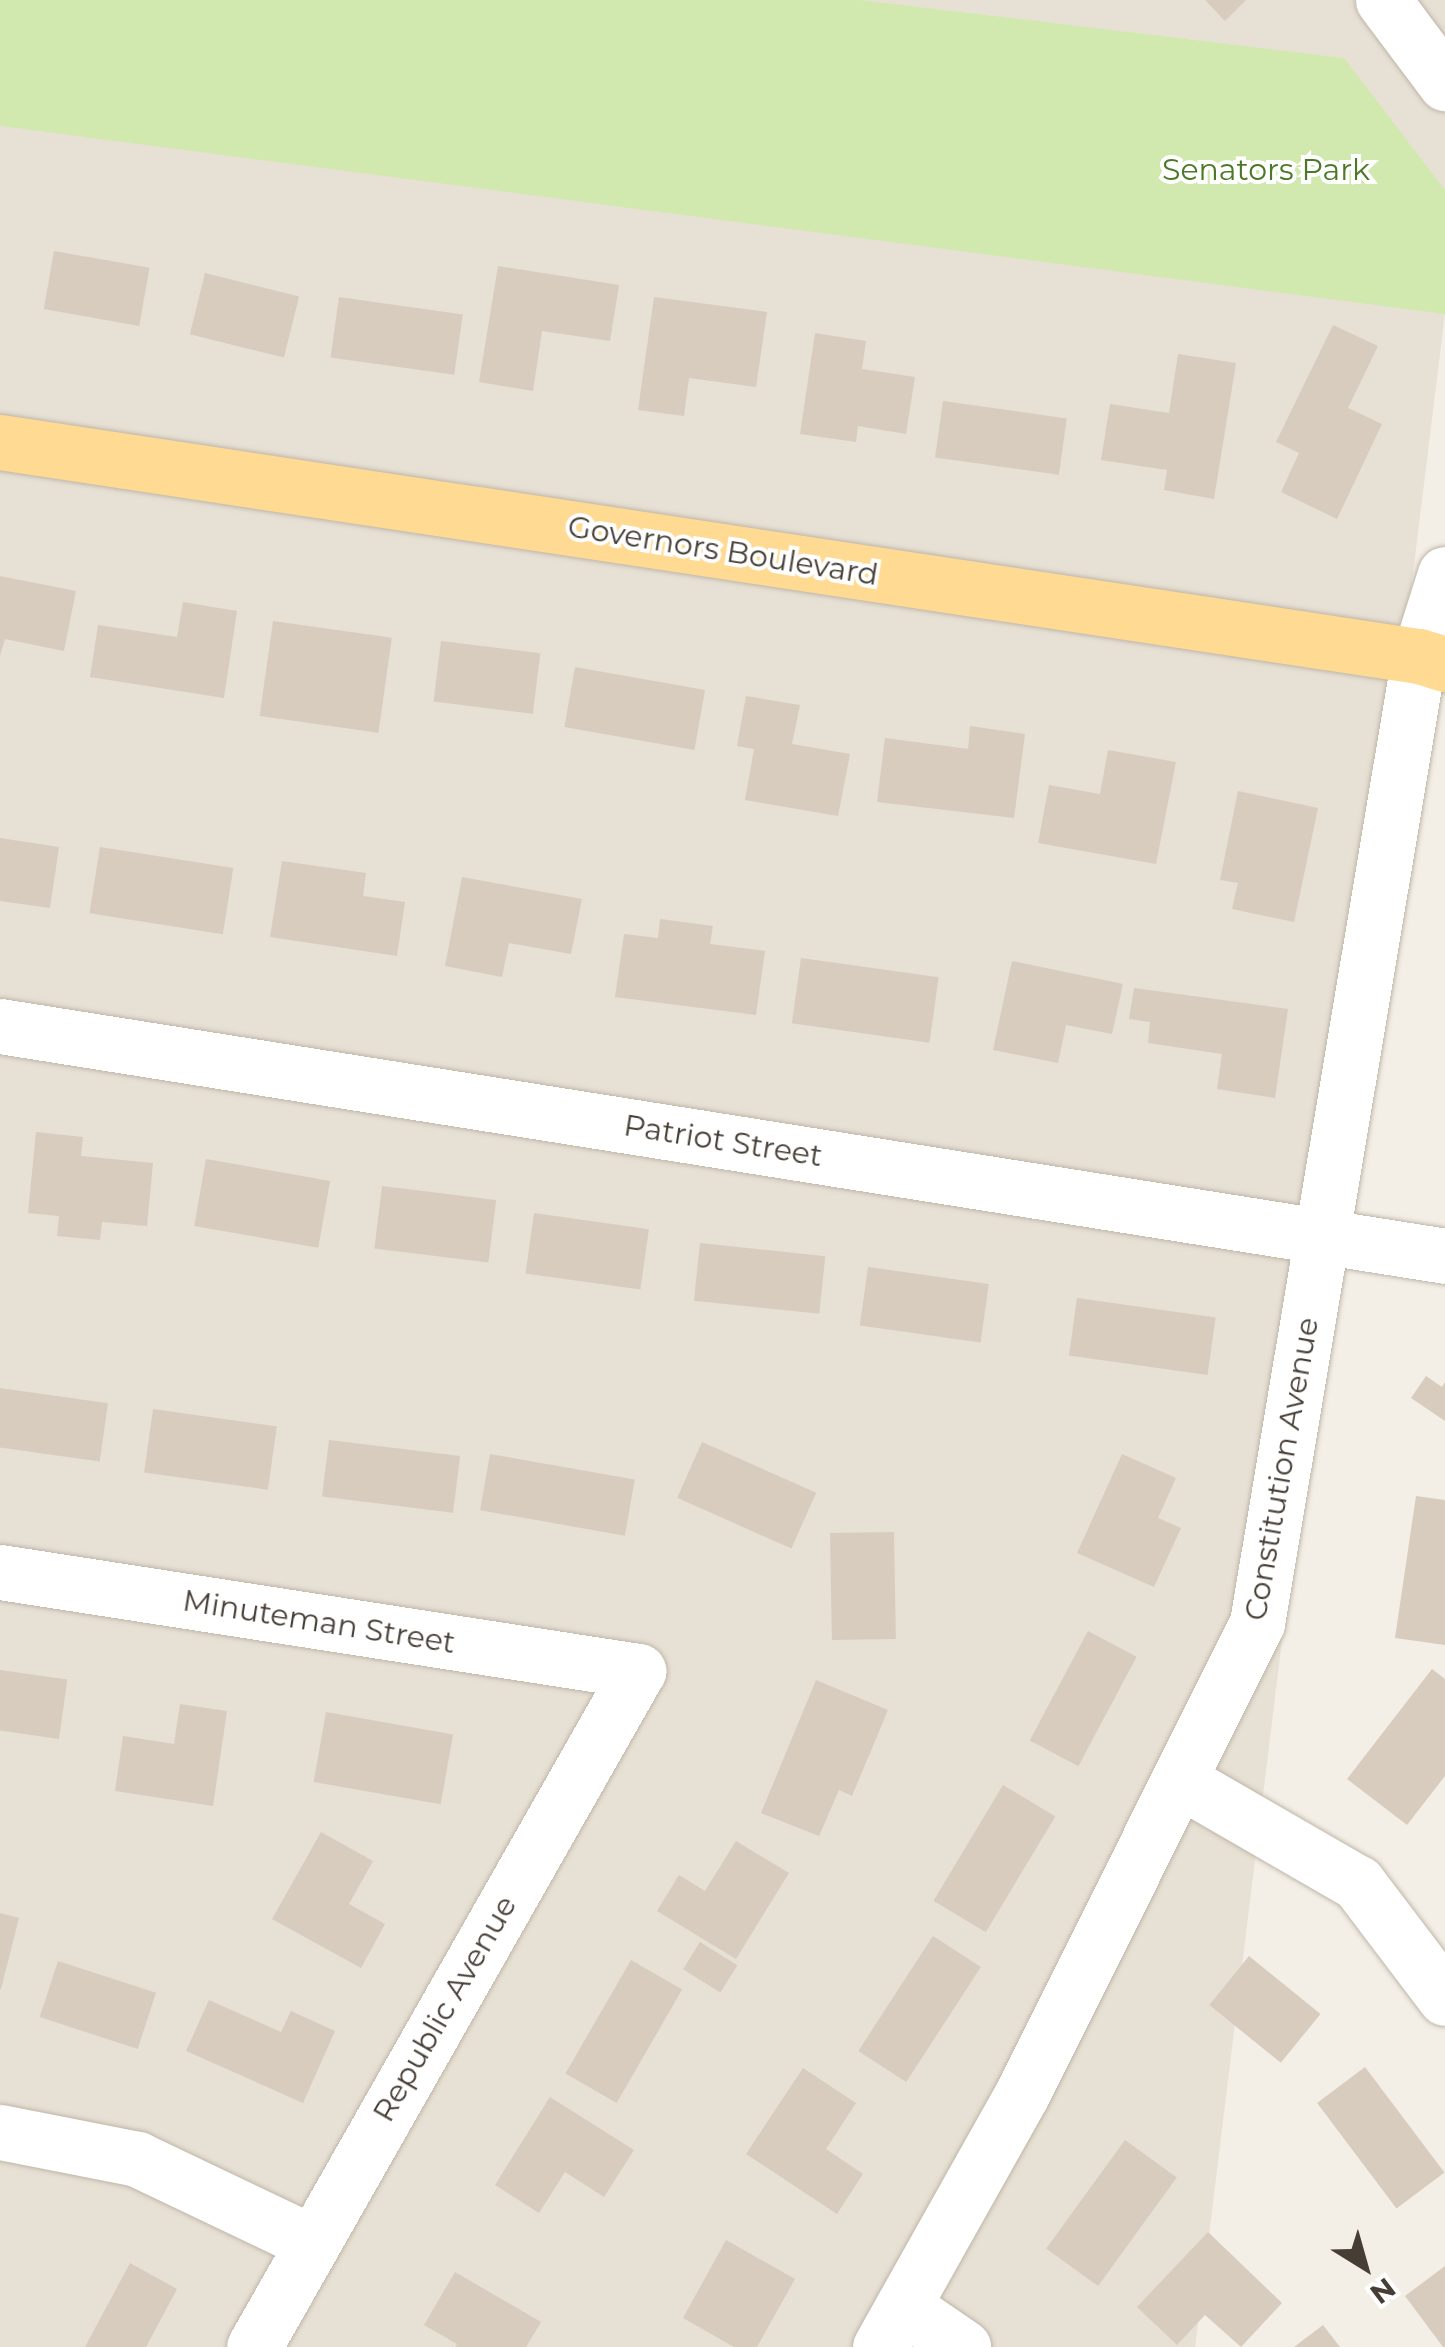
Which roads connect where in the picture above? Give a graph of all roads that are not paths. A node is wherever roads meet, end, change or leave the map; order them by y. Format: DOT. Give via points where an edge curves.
graph roads {
  1 [pos="1383,0"];
  2 [pos="1445,83"];
  3 [pos="0,442"];
  4 [pos="1445,574"];
  5 [pos="1432,660"];
  6 [pos="0,1026"];
  7 [pos="1324,1237"];
  8 [pos="1445,1256"];
  9 [pos="0,1572"];
  10 [pos="638,1671"];
  11 [pos="1181,1781"];
  12 [pos="1445,1998"];
  13 [pos="0,2132"];
  14 [pos="311,2242"];
  15 [pos="892,2327"];
  16 [pos="254,2347"];
  17 [pos="963,2347"];
  1 -- 2 [label="street"];
  3 -- 5 [label="main road, Governors Boulevard"];
  4 -- 5 [label="street, Constitution Avenue"];
  5 -- 7 [label="street, Constitution Avenue"];
  6 -- 7 [label="street, Patriot Street"];
  7 -- 8 [label="street, Patriot Street"];
  7 -- 11 [label="street, Constitution Avenue" via="1257,1623"];
  9 -- 10 [label="street, Minuteman Street"];
  10 -- 14 [label="street, Republic Avenue"];
  11 -- 12 [label="street" via="1358,1883"];
  11 -- 15 [label="street, Constitution Avenue" via="1022,2094"];
  13 -- 14 [label="street" via="137,2159"];
  14 -- 16 [label="street, Republic Avenue"];
  15 -- 17 [label="street"];
}
